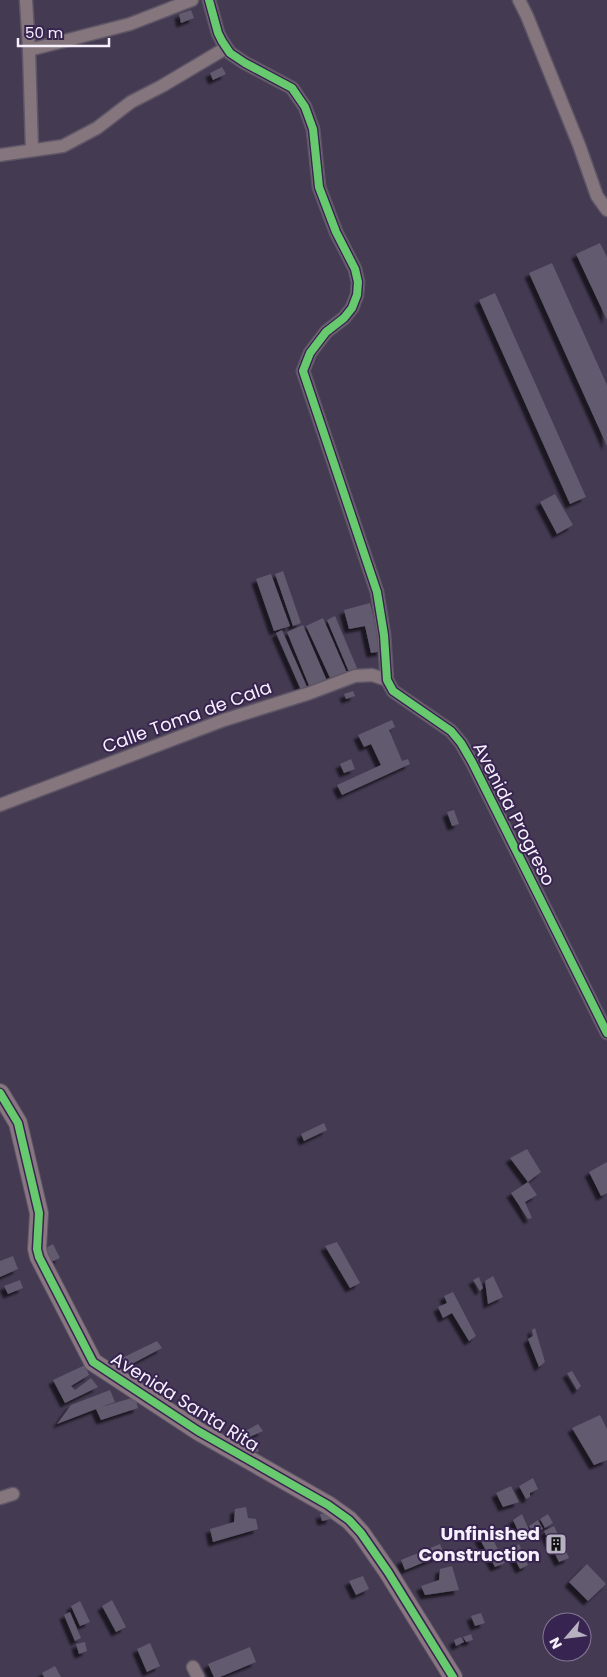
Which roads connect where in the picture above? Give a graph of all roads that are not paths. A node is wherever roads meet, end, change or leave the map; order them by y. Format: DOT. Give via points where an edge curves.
graph roads {
  1 [pos="26,0"];
  2 [pos="192,0"];
  3 [pos="209,0"];
  4 [pos="519,0"];
  5 [pos="226,48"];
  6 [pos="29,50"];
  7 [pos="32,150"];
  8 [pos="0,155"];
  9 [pos="607,210"];
  10 [pos="387,680"];
  11 [pos="0,805"];
  12 [pos="607,1033"];
  13 [pos="0,1093"];
  14 [pos="13,1494"];
  15 [pos="0,1498"];
  16 [pos="453,1677"];
  1 -- 6 [label="street"];
  2 -- 6 [label="street" via="130,24"];
  3 -- 5 [label="street" via="218,33"];
  4 -- 9 [label="street" via="598,196"];
  5 -- 7 [label="street" via="131,102 84,136 63,146"];
  5 -- 10 [label="street" via="245,63 292,88 305,107 313,129 319,187 336,232 355,269 358,288 352,308 326,332 310,353 303,371 377,592"];
  6 -- 7 [label="street"];
  7 -- 8 [label="street"];
  10 -- 11 [label="street, Calle Toma de Cala" via="372,675 355,676 224,720"];
  10 -- 12 [label="street, Avenida Progreso" via="394,691 451,731 461,742"];
  13 -- 16 [label="street, Avenida Santa Rita" via="18,1123 40,1213 39,1257 91,1359 198,1432 349,1520 388,1572"];
  14 -- 15 [label="street"];
}
